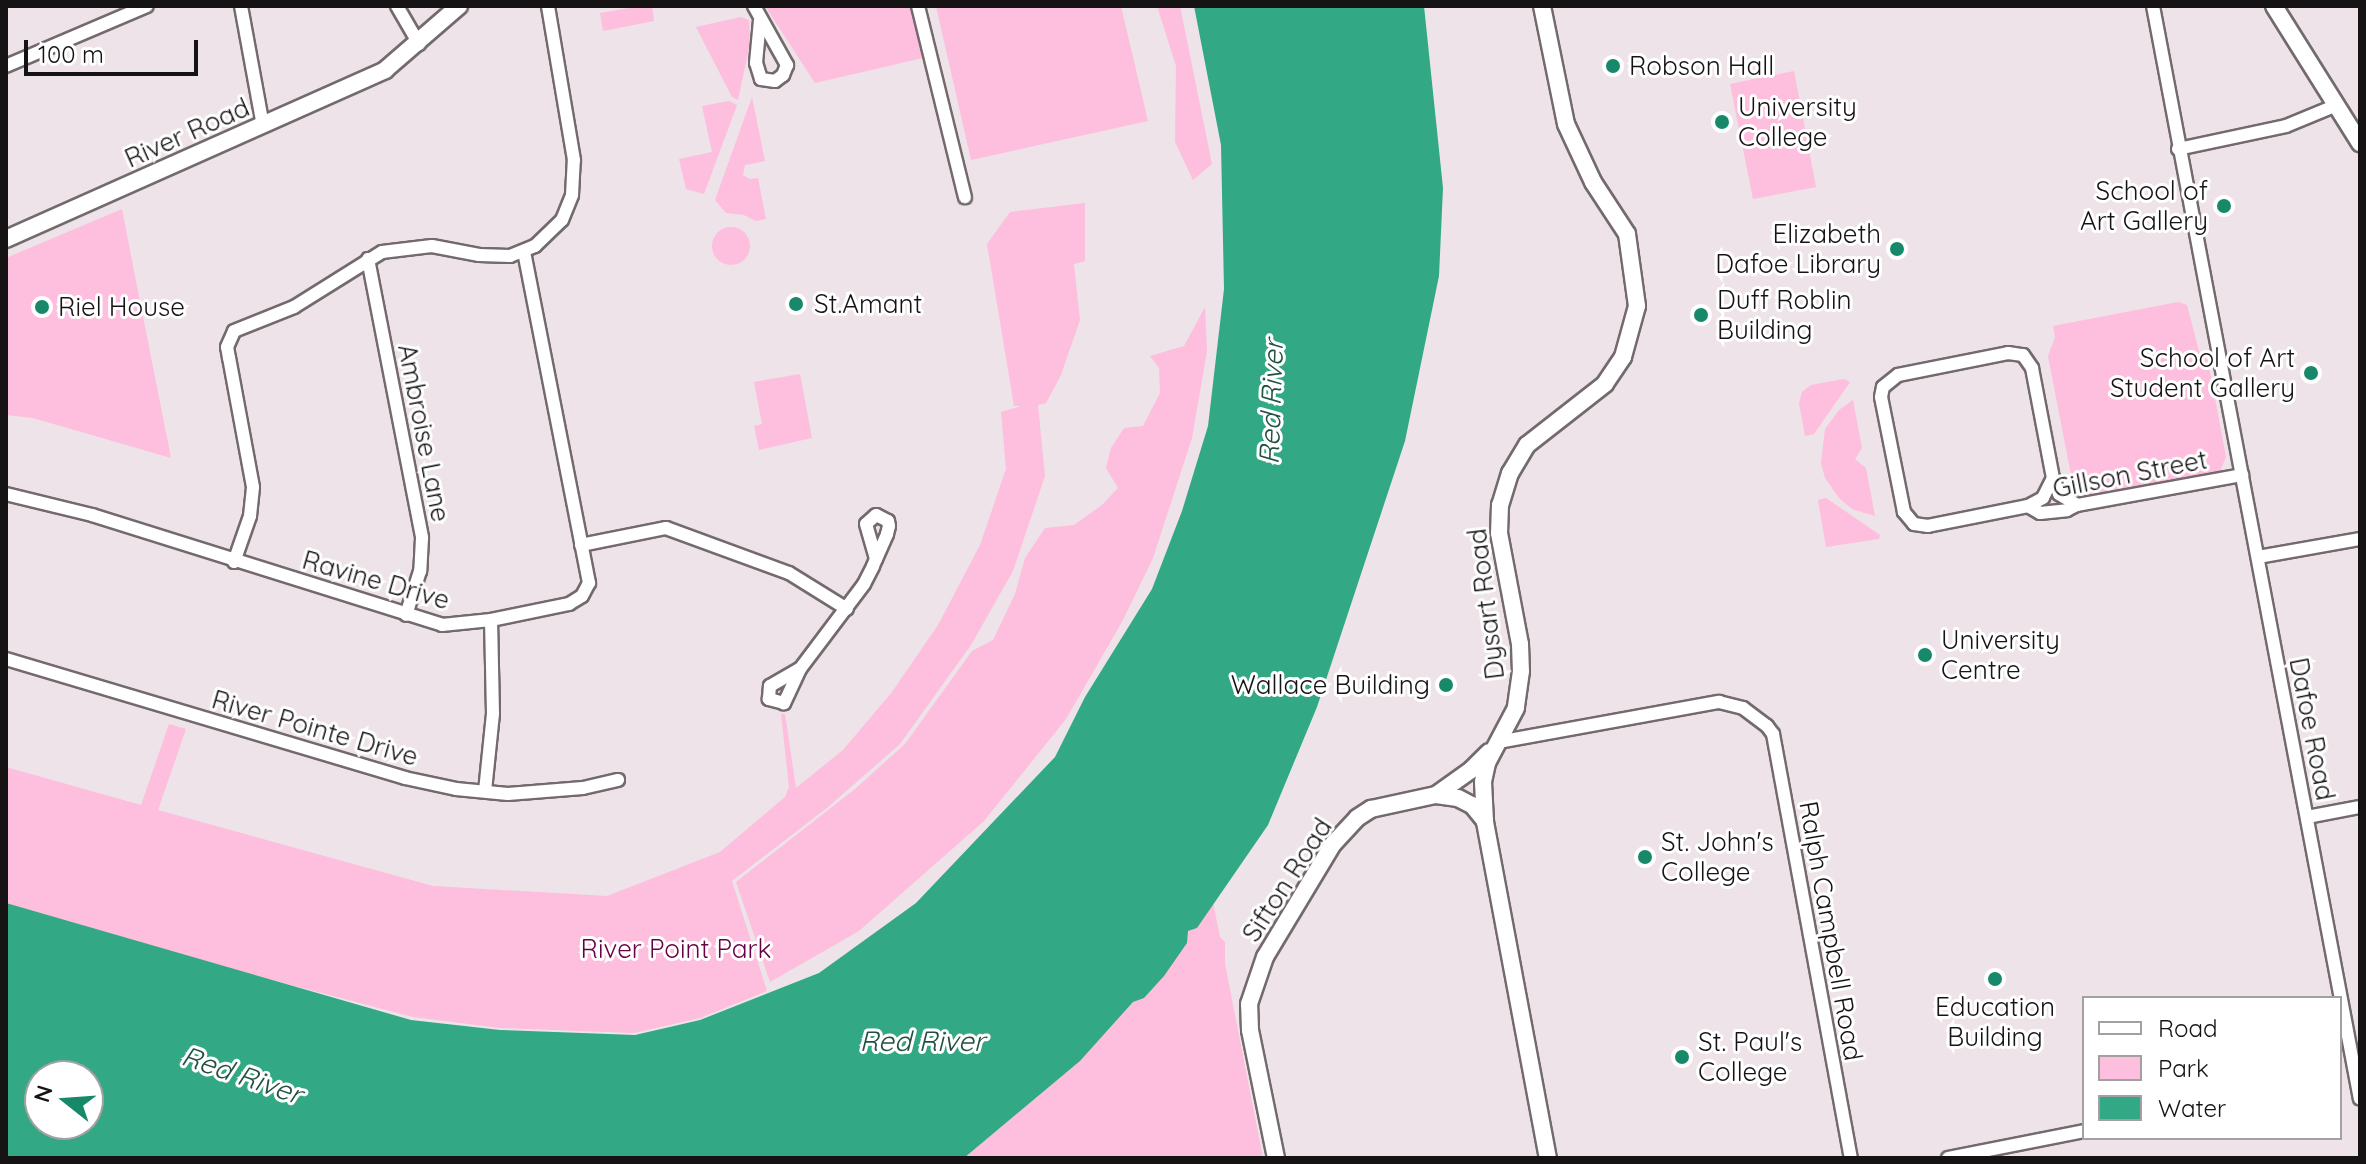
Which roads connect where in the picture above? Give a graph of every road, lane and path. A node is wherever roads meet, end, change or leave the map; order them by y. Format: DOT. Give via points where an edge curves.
graph roads {
  1 [pos="147,6"];
  2 [pos="241,6"];
  3 [pos="397,6"];
  4 [pos="459,6"];
  5 [pos="548,6"];
  6 [pos="754,6"];
  7 [pos="918,6"];
  8 [pos="1542,6"];
  9 [pos="2153,6"];
  10 [pos="2274,6"];
  11 [pos="760,20"];
  12 [pos="419,44"];
  13 [pos="6,66"];
  14 [pos="2337,105"];
  15 [pos="263,126"];
  16 [pos="2360,143"];
  17 [pos="2178,149"];
  18 [pos="965,197"];
  19 [pos="6,239"];
  20 [pos="524,252"];
  21 [pos="368,259"];
  22 [pos="2242,475"];
  23 [pos="2053,478"];
  24 [pos="6,494"];
  25 [pos="2077,505"];
  26 [pos="2028,506"];
  27 [pos="2360,539"];
  28 [pos="581,545"];
  29 [pos="2258,557"];
  30 [pos="876,559"];
  31 [pos="234,562"];
  32 [pos="847,609"];
  33 [pos="406,615"];
  34 [pos="491,620"];
  35 [pos="6,659"];
  36 [pos="800,669"];
  37 [pos="1498,742"];
  38 [pos="618,780"];
  39 [pos="485,791"];
  40 [pos="1436,795"];
  41 [pos="2360,807"];
  42 [pos="2307,817"];
  43 [pos="1485,822"];
  44 [pos="2341,996"];
  45 [pos="2342,1003"];
  46 [pos="2360,1099"];
  47 [pos="2082,1131"];
  48 [pos="1276,1158"];
  49 [pos="1548,1158"];
  50 [pos="1851,1158"];
  51 [pos="1948,1158"];
  1 -- 13 [label="street"];
  2 -- 15 [label="street"];
  3 -- 12 [label="street"];
  4 -- 12 [label="street, River Road"];
  5 -- 20 [label="street" via="574,184 562,220"];
  6 -- 11 [label="street"];
  7 -- 18 [label="street"];
  8 -- 37 [label="street, Dysart Road" via="1566,124 1593,182 1627,234 1637,306 1623,357 1611,375 1527,445 1510,473 1500,505 1499,533 1521,671 1516,708"];
  9 -- 17 [label="street, Dafoe Road"];
  10 -- 14 [label="street"];
  12 -- 15 [label="street, River Road" via="385,70"];
  14 -- 16 [label="street"];
  14 -- 17 [label="street" via="2286,126"];
  15 -- 19 [label="street, River Road"];
  17 -- 22 [label="street, Dafoe Road" via="2203,249"];
  20 -- 21 [label="street" via="502,257 410,247"];
  20 -- 28 [label="street, Ravine Drive"];
  21 -- 31 [label="street" via="294,307 241,325 229,339 253,487 250,516"];
  21 -- 33 [label="street, Ambroise Lane" via="420,527 420,571"];
  22 -- 25 [label="street, Gillson Street"];
  22 -- 29 [label="street, Dafoe Road"];
  23 -- 25 [label="street" via="2059,494"];
  23 -- 26 [label="street" via="2043,498"];
  23 -- 26 [label="street" via="2032,368 2023,355 2008,353 1898,375 1883,387 1904,512 1914,524 1928,526"];
  24 -- 31 [label="street, Ravine Drive" via="92,515"];
  25 -- 26 [label="street, Gillson Street" via="2040,513"];
  27 -- 29 [label="street"];
  28 -- 32 [label="street" via="666,528 789,573"];
  28 -- 34 [label="street, Ravine Drive" via="589,583 582,596 569,604"];
  29 -- 42 [label="street, Dafoe Road"];
  30 -- 32 [label="street"];
  31 -- 33 [label="street, Ravine Drive"];
  32 -- 36 [label="street"];
  33 -- 34 [label="street, Ravine Drive" via="442,625"];
  34 -- 39 [label="street" via="493,714"];
  35 -- 39 [label="street, River Pointe Drive" via="405,778"];
  37 -- 40 [label="street, Sifton Road"];
  37 -- 43 [label="street, Dysart Road" via="1483,782"];
  37 -- 50 [label="street, Ralph Campbell Road" via="1719,702 1743,708 1773,734"];
  38 -- 39 [label="street, River Pointe Drive" via="583,788"];
  40 -- 43 [label="street" via="1472,805"];
  40 -- 48 [label="street, Sifton Road" via="1371,809 1357,818 1333,844 1265,957 1249,1004 1250,1030"];
  41 -- 42 [label="street"];
  42 -- 44 [label="street, Dafoe Road"];
  43 -- 49 [label="street, Dysart Road"];
  45 -- 46 [label="street, Dafoe Road"];
  47 -- 51 [label="street"];
}
